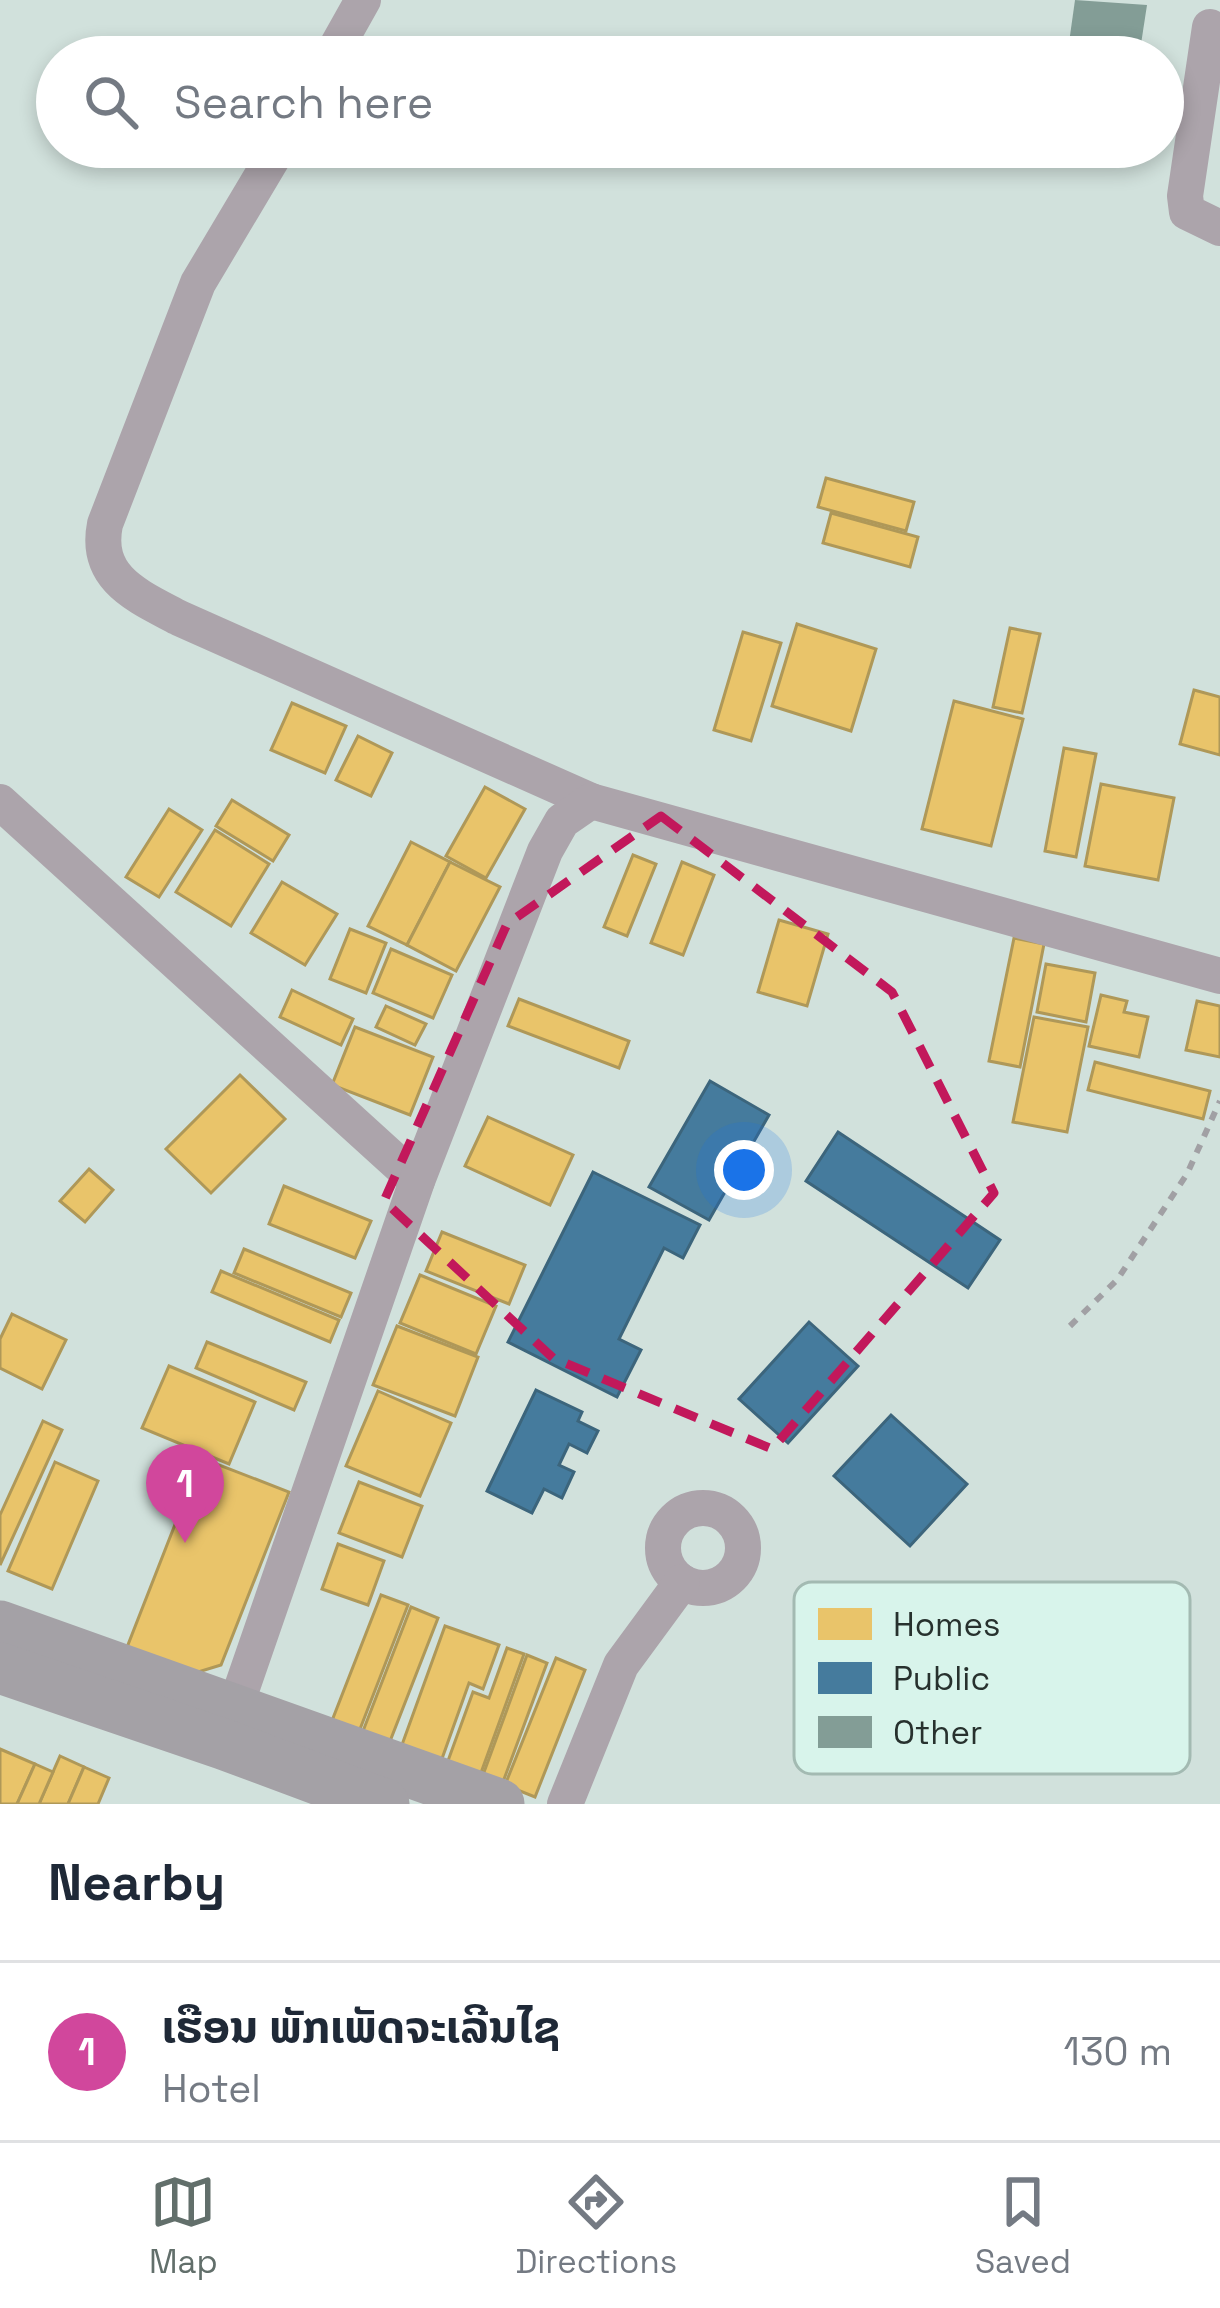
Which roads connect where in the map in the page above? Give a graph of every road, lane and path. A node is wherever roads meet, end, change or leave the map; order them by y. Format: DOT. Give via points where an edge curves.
graph roads {
  1 [pos="363,0"];
  2 [pos="1210,28"];
  3 [pos="343,36"];
  4 [pos="266,168"];
  5 [pos="1220,228"];
  6 [pos="591,801"];
  7 [pos="0,802"];
  8 [pos="1220,976"];
  9 [pos="1220,1101"];
  10 [pos="417,1181"];
  11 [pos="1070,1326"];
  12 [pos="682,1582"];
  13 [pos="0,1626"];
  14 [pos="0,1669"];
  15 [pos="229,1726"];
  16 [pos="384,1804"];
  17 [pos="499,1804"];
  18 [pos="565,1804"];
  1 -- 3 [label="street"];
  2 -- 5 [label="street" via="1185,196 1187,212"];
  4 -- 6 [label="street" via="198,283 105,524 103,556 136,595 179,618"];
  6 -- 8 [label="street"];
  6 -- 10 [label="street" via="562,821 545,851"];
  7 -- 10 [label="street"];
  9 -- 11 [label="path" via="1187,1174 1117,1280"];
  10 -- 15 [label="street"];
  12 -- 18 [label="street" via="621,1665"];
  13 -- 15 [label="highway"];
  14 -- 15 [label="highway"];
  15 -- 16 [label="highway"];
  15 -- 17 [label="highway"];
}
